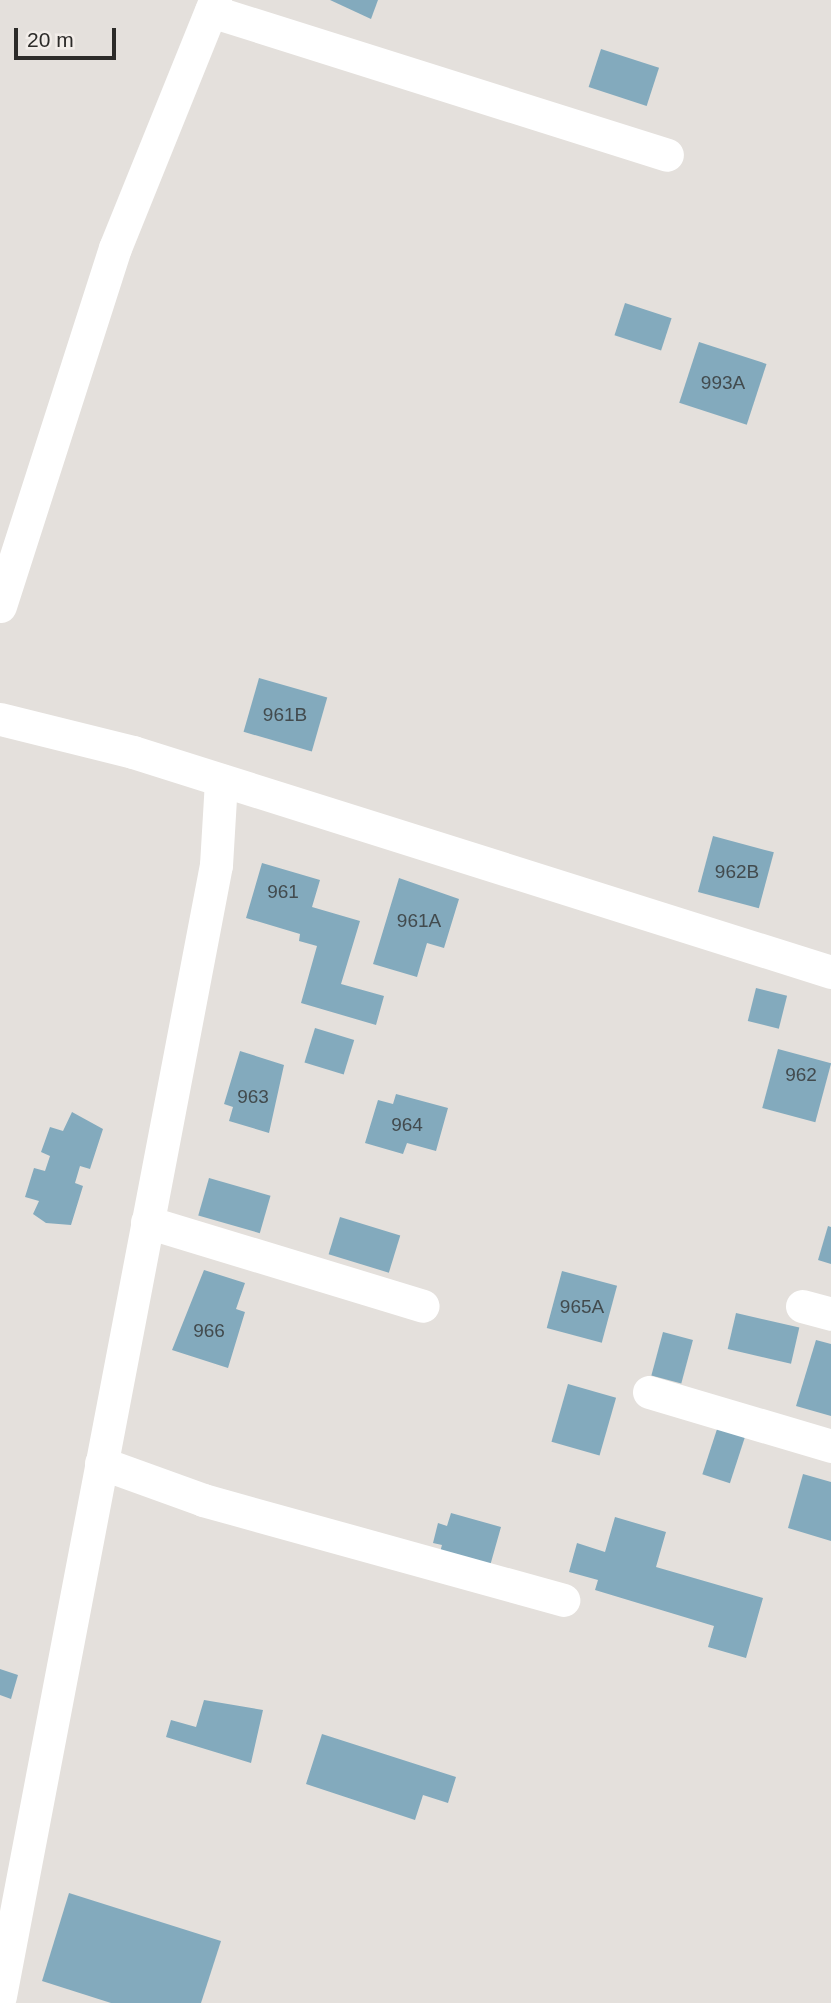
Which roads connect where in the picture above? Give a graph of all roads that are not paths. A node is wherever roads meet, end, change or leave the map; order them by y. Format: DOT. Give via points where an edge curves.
graph roads {
  1 [pos="213,6"];
  2 [pos="667,155"];
  3 [pos="0,606"];
  4 [pos="0,719"];
  5 [pos="221,780"];
  6 [pos="831,972"];
  7 [pos="148,1222"];
  8 [pos="423,1306"];
  9 [pos="649,1392"];
  10 [pos="831,1446"];
  11 [pos="101,1463"];
  12 [pos="563,1600"];
  13 [pos="0,1996"];
  1 -- 2 [label="street"];
  1 -- 3 [label="street" via="115,248"];
  4 -- 5 [label="street"];
  5 -- 6 [label="street"];
  5 -- 7 [label="street" via="216,865"];
  7 -- 8 [label="street"];
  7 -- 11 [label="street"];
  9 -- 10 [label="street"];
  11 -- 12 [label="street" via="203,1500"];
  11 -- 13 [label="street"];
}
